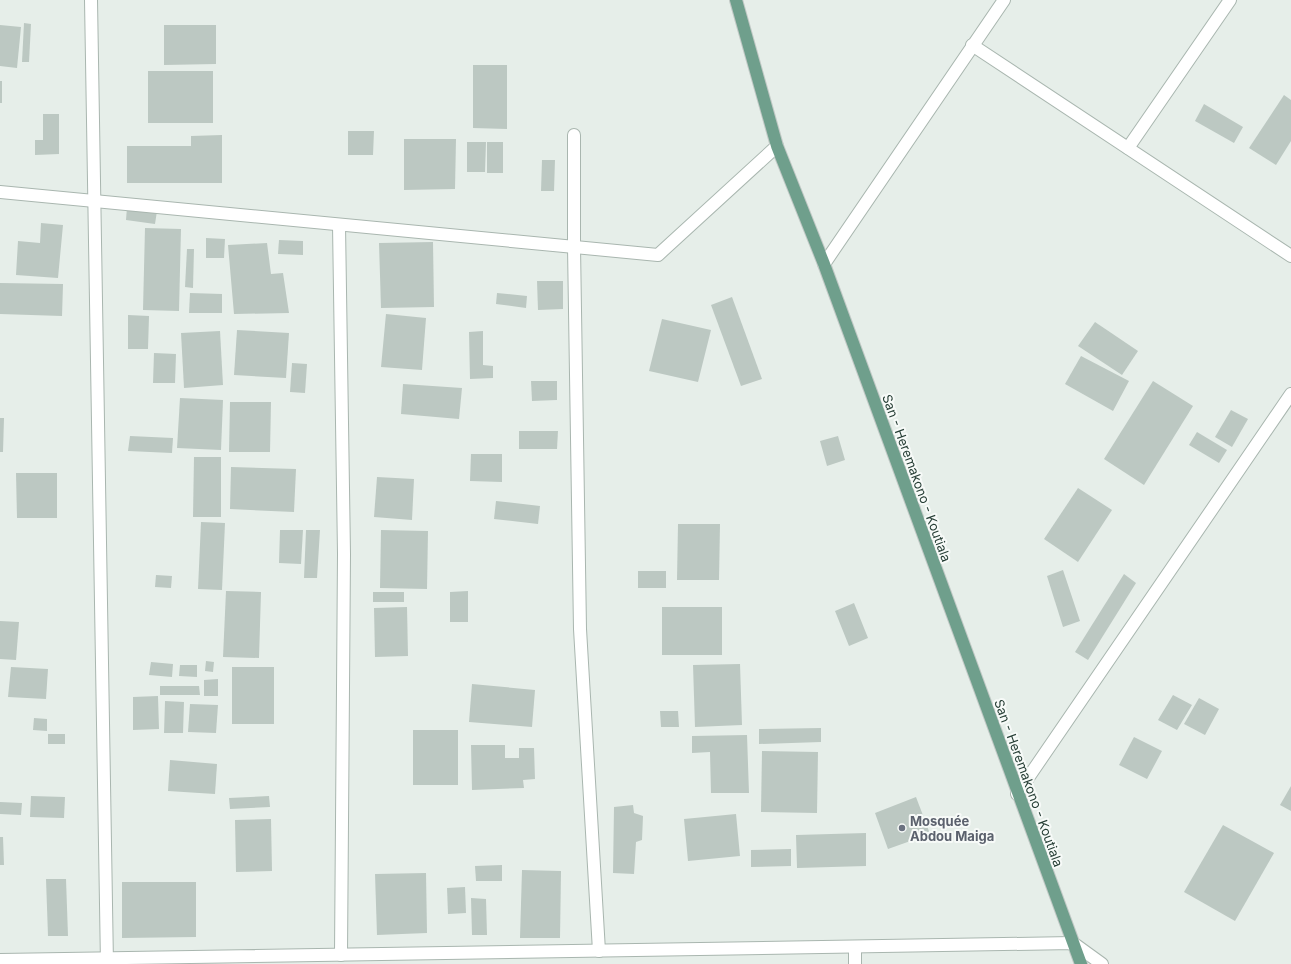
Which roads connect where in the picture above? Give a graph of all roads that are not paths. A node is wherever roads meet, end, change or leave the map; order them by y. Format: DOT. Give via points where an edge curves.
graph roads {
  1 [pos="91,0"];
  2 [pos="736,0"];
  3 [pos="1004,0"];
  4 [pos="1230,0"];
  5 [pos="972,45"];
  6 [pos="574,135"];
  7 [pos="777,146"];
  8 [pos="1128,148"];
  9 [pos="0,192"];
  10 [pos="95,201"];
  11 [pos="339,224"];
  12 [pos="574,247"];
  13 [pos="1291,256"];
  14 [pos="824,264"];
  15 [pos="1291,394"];
  16 [pos="1017,794"];
  17 [pos="1073,944"];
  18 [pos="855,947"];
  19 [pos="599,951"];
  20 [pos="340,955"];
  21 [pos="0,960"];
  22 [pos="107,961"];
  23 [pos="855,964"];
  24 [pos="1081,964"];
  25 [pos="1102,964"];
  1 -- 10 [label="street"];
  2 -- 7 [label="main road, San - Heremakono - Koutiala"];
  3 -- 5 [label="street"];
  4 -- 8 [label="street"];
  5 -- 8 [label="street"];
  5 -- 14 [label="street"];
  6 -- 12 [label="street"];
  7 -- 12 [label="street" via="658,255"];
  7 -- 14 [label="main road, San - Heremakono - Koutiala"];
  8 -- 13 [label="street"];
  9 -- 10 [label="street"];
  10 -- 11 [label="street"];
  10 -- 22 [label="street"];
  11 -- 12 [label="street"];
  11 -- 20 [label="street" via="344,554"];
  12 -- 19 [label="street" via="580,629"];
  14 -- 16 [label="main road, San - Heremakono - Koutiala"];
  15 -- 16 [label="street"];
  16 -- 17 [label="main road, San - Heremakono - Koutiala"];
  17 -- 18 [label="street"];
  17 -- 24 [label="main road, San - Heremakono - Koutiala"];
  17 -- 25 [label="street"];
  18 -- 19 [label="street"];
  18 -- 23 [label="street"];
  19 -- 20 [label="street"];
  20 -- 22 [label="street"];
  21 -- 22 [label="street"];
}
